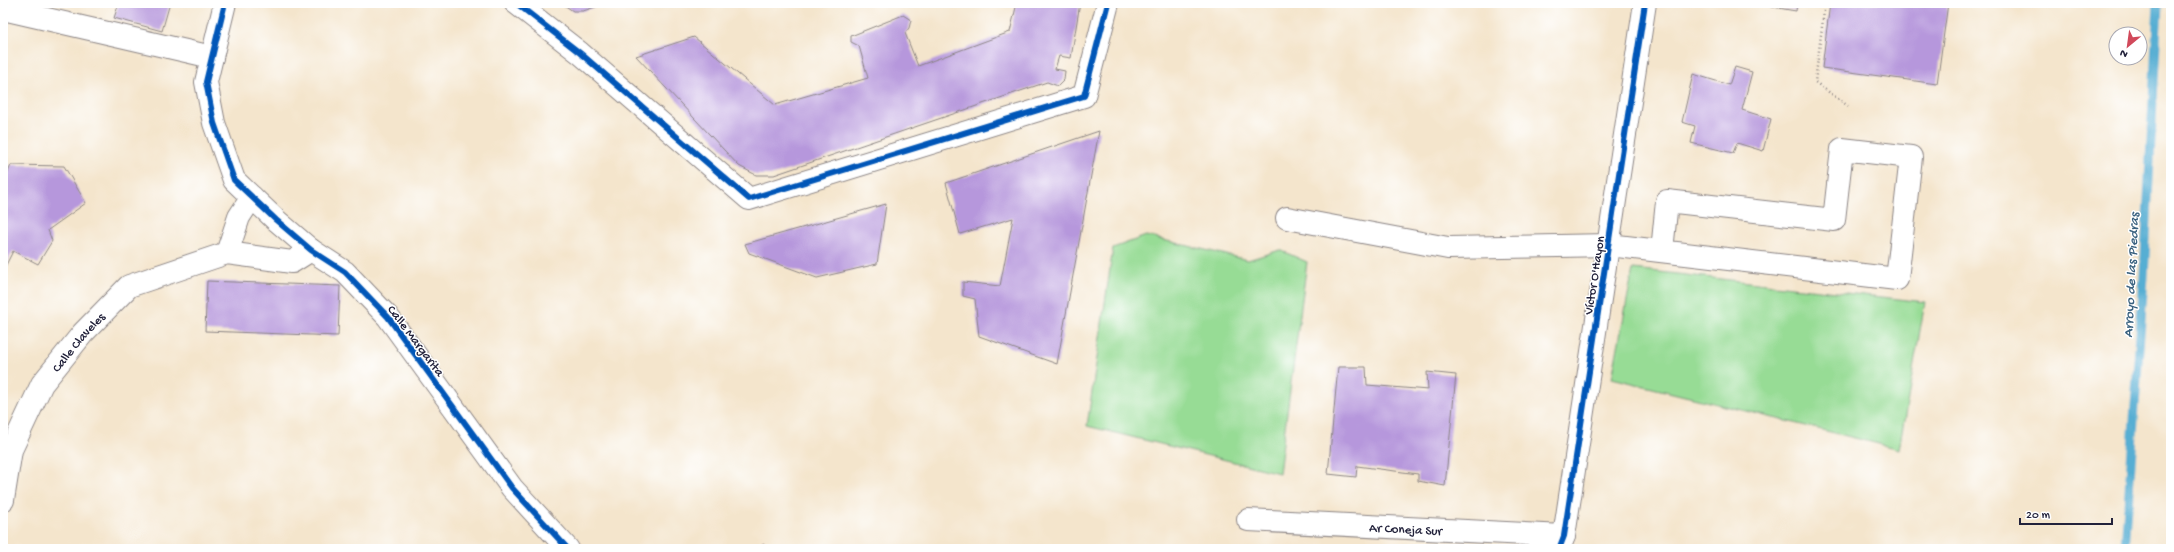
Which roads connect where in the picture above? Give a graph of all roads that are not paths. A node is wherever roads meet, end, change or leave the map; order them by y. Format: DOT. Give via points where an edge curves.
graph roads {
  1 [pos="225,3"];
  2 [pos="516,3"];
  3 [pos="1108,3"];
  4 [pos="1645,3"];
  5 [pos="3,9"];
  6 [pos="212,56"];
  7 [pos="252,197"];
  8 [pos="1287,218"];
  9 [pos="1609,245"];
  10 [pos="311,250"];
  11 [pos="1662,251"];
  12 [pos="227,252"];
  13 [pos="3,500"];
  14 [pos="1248,520"];
  15 [pos="1562,543"];
  16 [pos="568,549"];
  1 -- 6 [label="street, Calle Margarita"];
  2 -- 3 [label="street" via="580,53 749,199 1084,96"];
  4 -- 9 [label="street, Víctor O'Hayon"];
  5 -- 6 [label="street"];
  6 -- 7 [label="street, Calle Margarita" via="206,82 214,123 234,180"];
  7 -- 10 [label="street, Calle Margarita"];
  7 -- 12 [label="street" via="239,217"];
  8 -- 9 [label="street" via="1448,248"];
  9 -- 11 [label="street"];
  9 -- 15 [label="street, Víctor O'Hayon"];
  10 -- 12 [label="street, Calle Claveles" via="292,262"];
  10 -- 16 [label="street, Calle Margarita" via="345,272 388,317 512,488"];
  11 -- 11 [label="street" via="1897,279 1911,157 1842,149 1834,220 1667,201"];
  12 -- 13 [label="street, Calle Claveles" via="129,286 83,333 39,390 11,450"];
  14 -- 15 [label="street, Ar Coneja Sur"];
}
